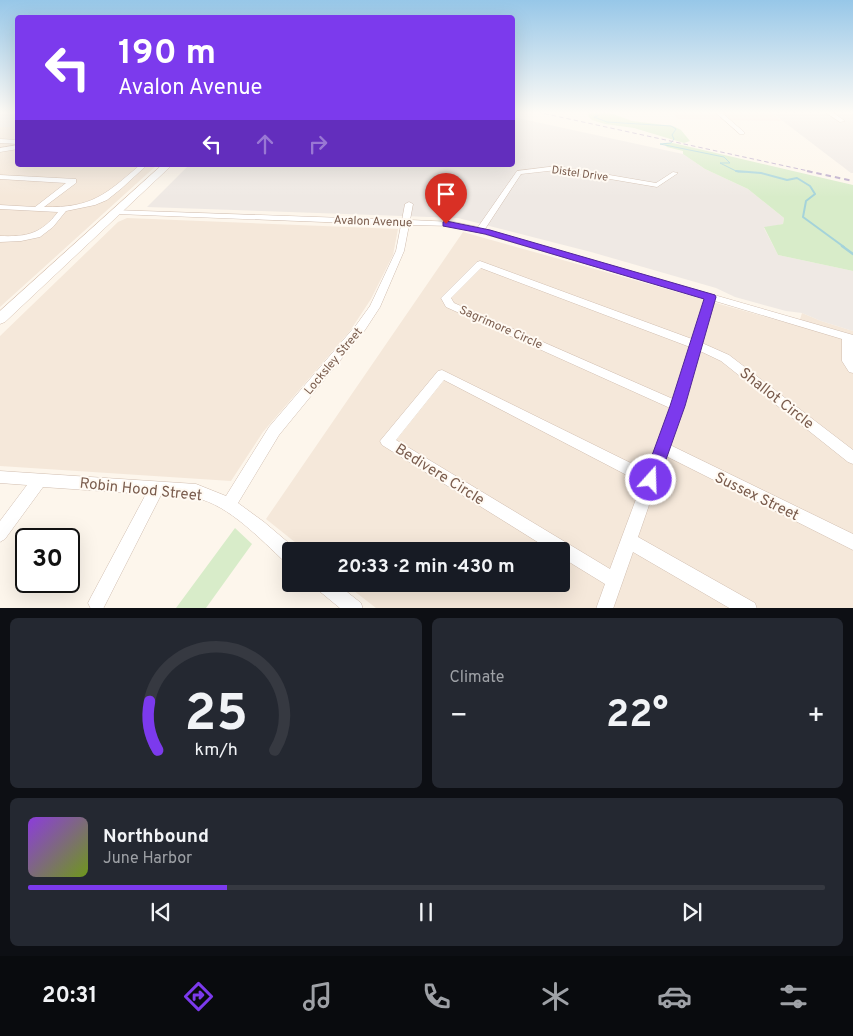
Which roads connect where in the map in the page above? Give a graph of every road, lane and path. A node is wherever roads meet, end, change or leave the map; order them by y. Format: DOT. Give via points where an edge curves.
graph roads {
  1 [pos="0,141"];
  2 [pos="15,142"];
  3 [pos="15,148"];
  4 [pos="0,150"];
  5 [pos="142,167"];
  6 [pos="165,167"];
  7 [pos="675,173"];
  8 [pos="0,177"];
  9 [pos="410,204"];
  10 [pos="38,208"];
  11 [pos="2,209"];
  12 [pos="64,209"];
  13 [pos="117,212"];
  14 [pos="405,222"];
  15 [pos="480,230"];
  16 [pos="0,239"];
  17 [pos="711,297"];
  18 [pos="0,319"];
  19 [pos="0,322"];
  20 [pos="850,338"];
  21 [pos="696,345"];
  22 [pos="853,369"];
  23 [pos="678,406"];
  24 [pos="662,448"];
  25 [pos="853,458"];
  26 [pos="0,477"];
  27 [pos="39,480"];
  28 [pos="651,480"];
  29 [pos="157,488"];
  30 [pos="229,504"];
  31 [pos="0,534"];
  32 [pos="629,541"];
  33 [pos="853,542"];
  34 [pos="282,548"];
  35 [pos="614,580"];
  36 [pos="334,592"];
  37 [pos="96,603"];
  38 [pos="355,608"];
  39 [pos="604,608"];
  40 [pos="749,608"];
  1 -- 2 [label="street"];
  3 -- 4 [label="street"];
  5 -- 12 [label="street" via="104,198"];
  6 -- 13 [label="main road"];
  7 -- 15 [label="street, Distel Drive" via="661,184 654,185 557,168 519,172"];
  8 -- 10 [label="street" via="72,181"];
  9 -- 14 [label="street, Locksley Street"];
  10 -- 11 [label="street"];
  10 -- 12 [label="street"];
  12 -- 16 [label="street" via="56,220 34,237"];
  13 -- 14 [label="street, Avalon Avenue"];
  13 -- 18 [label="main road" via="104,220"];
  13 -- 19 [label="main road"];
  14 -- 15 [label="street, Avalon Avenue" via="454,224"];
  14 -- 30 [label="street, Locksley Street" via="393,269 374,307 351,340 274,432"];
  15 -- 17 [label="street, Avalon Avenue"];
  17 -- 20 [label="street, Avalon Avenue"];
  17 -- 21 [label="street"];
  20 -- 22 [label="street" via="848,360"];
  21 -- 23 [label="street"];
  21 -- 23 [label="street, Sagrimore Circle" via="480,264 446,298 450,305"];
  21 -- 25 [label="street, Shallot Circle" via="725,358"];
  23 -- 24 [label="street"];
  24 -- 28 [label="street"];
  24 -- 33 [label="street, Sussex Street"];
  26 -- 27 [label="street, Robin Hood Street"];
  27 -- 29 [label="street, Robin Hood Street"];
  27 -- 31 [label="street"];
  28 -- 32 [label="street"];
  28 -- 35 [label="street, Bedivere Circle" via="442,374 387,441"];
  29 -- 30 [label="street, Robin Hood Street" via="196,491"];
  29 -- 37 [label="street"];
  30 -- 34 [label="street, Robin Hood Street"];
  32 -- 35 [label="street"];
  32 -- 40 [label="street"];
  35 -- 39 [label="street"];
  36 -- 38 [label="street"];
}
